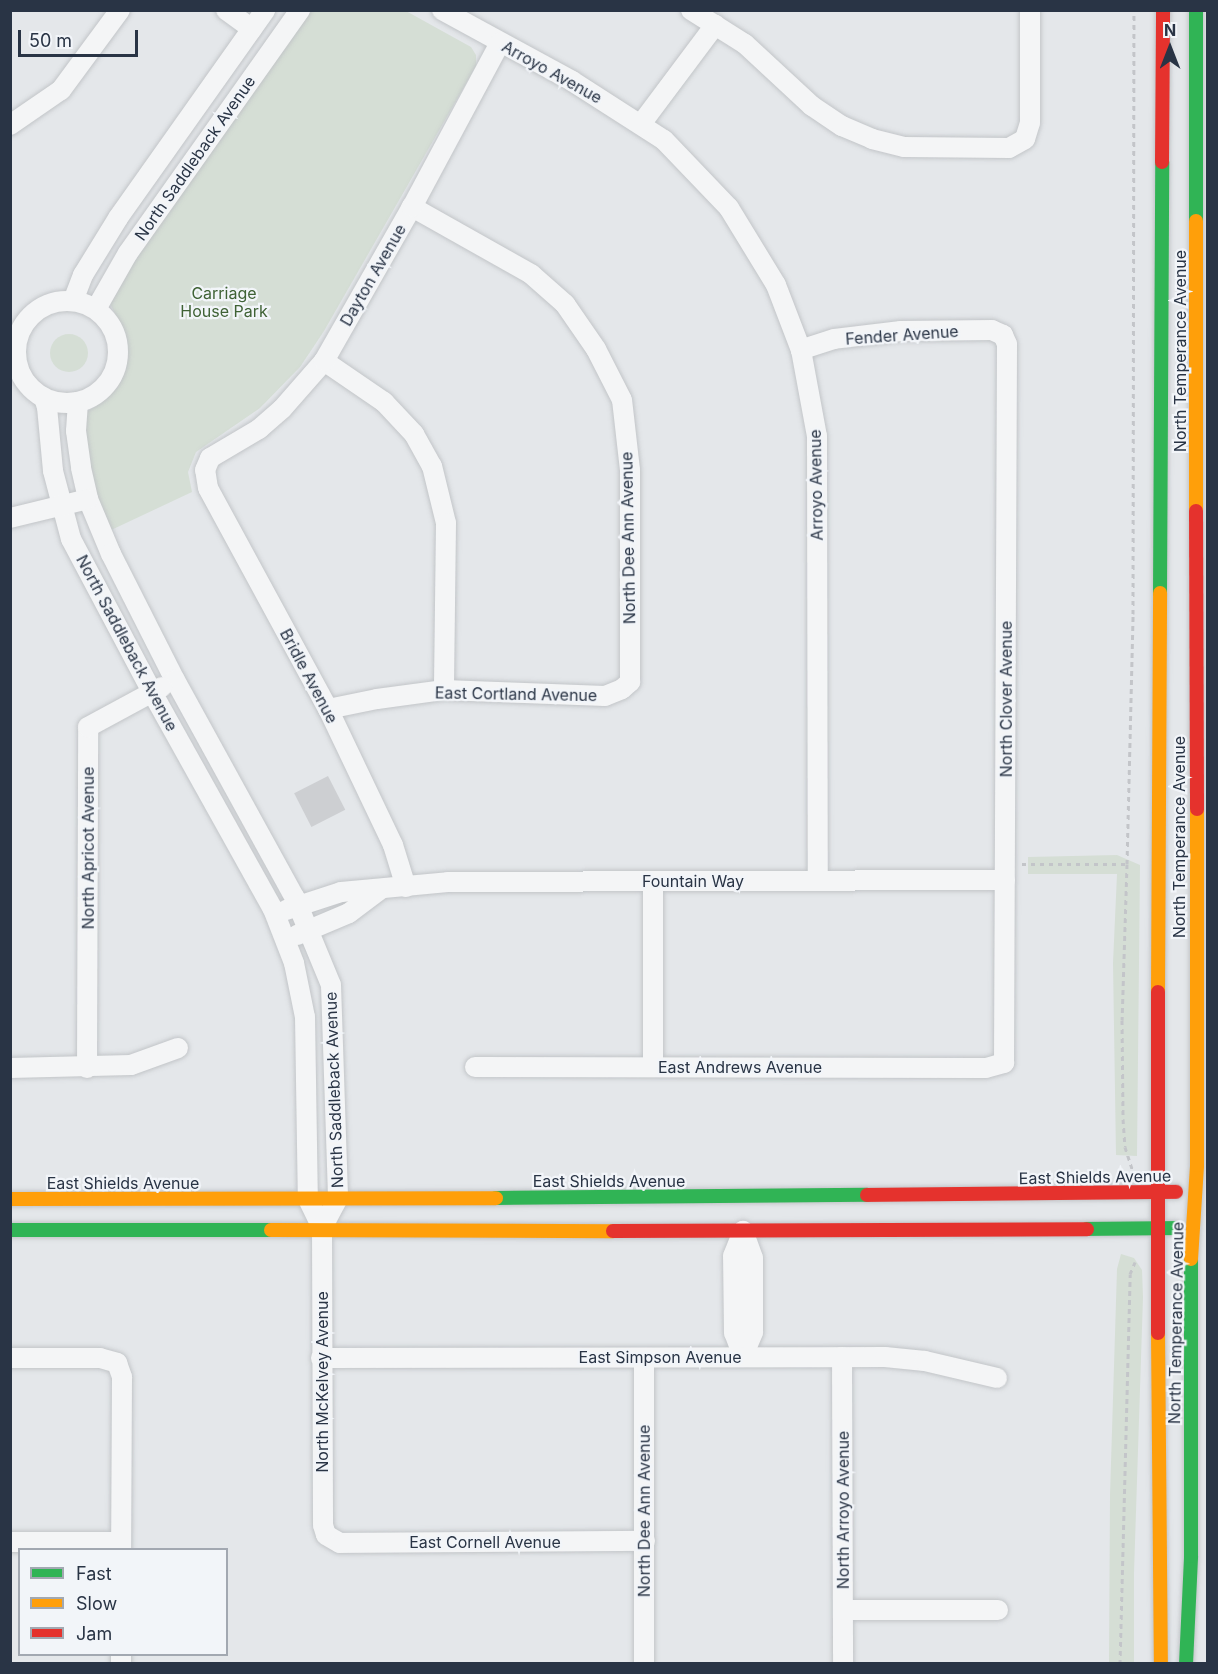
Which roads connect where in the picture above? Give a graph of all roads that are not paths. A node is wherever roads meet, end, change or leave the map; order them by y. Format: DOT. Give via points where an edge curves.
graph roads {
  1 [pos="120,10"];
  2 [pos="226,10"];
  3 [pos="300,10"];
  4 [pos="442,10"];
  5 [pos="691,10"];
  6 [pos="1030,10"];
  7 [pos="1163,10"];
  8 [pos="1196,10"];
  9 [pos="263,11"];
  10 [pos="715,25"];
  11 [pos="252,29"];
  12 [pos="500,43"];
  13 [pos="641,124"];
  14 [pos="10,125"];
  15 [pos="412,207"];
  16 [pos="73,301"];
  17 [pos="96,309"];
  18 [pos="1003,335"];
  19 [pos="14,341"];
  20 [pos="801,350"];
  21 [pos="324,361"];
  22 [pos="44,398"];
  23 [pos="78,402"];
  24 [pos="205,470"];
  25 [pos="88,499"];
  26 [pos="60,506"];
  27 [pos="10,518"];
  28 [pos="175,680"];
  29 [pos="630,682"];
  30 [pos="444,690"];
  31 [pos="152,692"];
  32 [pos="328,710"];
  33 [pos="1005,872"];
  34 [pos="652,881"];
  35 [pos="818,881"];
  36 [pos="406,886"];
  37 [pos="381,890"];
  38 [pos="297,905"];
  39 [pos="275,915"];
  40 [pos="309,931"];
  41 [pos="285,940"];
  42 [pos="178,1048"];
  43 [pos="1004,1063"];
  44 [pos="653,1066"];
  45 [pos="475,1067"];
  46 [pos="10,1068"];
  47 [pos="87,1068"];
  48 [pos="1202,1192"];
  49 [pos="1158,1193"];
  50 [pos="338,1198"];
  51 [pos="10,1199"];
  52 [pos="308,1199"];
  53 [pos="322,1228"];
  54 [pos="1158,1228"];
  55 [pos="1201,1228"];
  56 [pos="10,1230"];
  57 [pos="743,1231"];
  58 [pos="743,1356"];
  59 [pos="842,1357"];
  60 [pos="10,1358"];
  61 [pos="321,1358"];
  62 [pos="644,1358"];
  63 [pos="997,1378"];
  64 [pos="326,1535"];
  65 [pos="645,1541"];
  66 [pos="10,1542"];
  67 [pos="121,1546"];
  68 [pos="843,1610"];
  69 [pos="998,1610"];
  70 [pos="644,1664"];
  71 [pos="843,1664"];
  72 [pos="1161,1664"];
  73 [pos="1186,1664"];
  1 -- 14 [label="street" via="61,90"];
  2 -- 11 [label="street"];
  3 -- 17 [label="street, North Saddleback Avenue" via="128,253"];
  4 -- 12 [label="street, Arroyo Avenue"];
  5 -- 10 [label="street"];
  6 -- 10 [label="street" via="1030,123 1025,139 1009,148 904,147 872,139 842,126 812,106 745,44"];
  7 -- 49 [label="main road, North Temperance Avenue"];
  8 -- 48 [label="main road, North Temperance Avenue"];
  9 -- 11 [label="street, North Saddleback Avenue"];
  10 -- 13 [label="street"];
  11 -- 16 [label="street, North Saddleback Avenue" via="112,226 83,275"];
  12 -- 13 [label="street, Arroyo Avenue"];
  12 -- 15 [label="street, Dayton Avenue"];
  13 -- 20 [label="street, Arroyo Avenue" via="664,140 729,208 776,285"];
  15 -- 21 [label="street, Dayton Avenue"];
  15 -- 29 [label="street, North Dee Ann Avenue" via="531,274 565,304 596,349 622,400 630,470"];
  16 -- 17 [label="street"];
  16 -- 19 [label="street" via="55,302 39,309 26,320"];
  17 -- 23 [label="street" via="113,329 119,355 115,372 105,387"];
  18 -- 20 [label="street, Fender Avenue" via="992,330 879,333 834,339"];
  18 -- 33 [label="street, North Clover Avenue" via="1007,344"];
  19 -- 22 [label="street" via="23,379"];
  20 -- 35 [label="street, Arroyo Avenue" via="818,436"];
  21 -- 24 [label="street, Dayton Avenue" via="282,409 259,429 210,458"];
  21 -- 30 [label="street" via="384,402 414,434 432,466 446,523"];
  22 -- 23 [label="street"];
  22 -- 26 [label="street, North Saddleback Avenue"];
  23 -- 25 [label="street, North Saddleback Avenue" via="77,447"];
  24 -- 32 [label="street, Bridle Avenue" via="208,488"];
  25 -- 26 [label="street"];
  25 -- 28 [label="street, North Saddleback Avenue" via="111,554"];
  26 -- 27 [label="street"];
  26 -- 31 [label="street, North Saddleback Avenue" via="71,539"];
  28 -- 31 [label="street, North Apricot Avenue"];
  28 -- 38 [label="street, North Saddleback Avenue"];
  29 -- 30 [label="street, East Cortland Avenue" via="604,696"];
  30 -- 32 [label="street, East Cortland Avenue"];
  31 -- 39 [label="street, North Saddleback Avenue"];
  31 -- 47 [label="street, North Apricot Avenue" via="88,727"];
  32 -- 36 [label="street, Bridle Avenue" via="393,845"];
  33 -- 35 [label="street, Fountain Way"];
  33 -- 43 [label="street, North Clover Avenue"];
  34 -- 35 [label="street, Fountain Way"];
  34 -- 36 [label="street, Fountain Way" via="448,882"];
  34 -- 44 [label="street"];
  36 -- 37 [label="street, Fountain Way"];
  37 -- 38 [label="street, Fountain Way" via="341,892"];
  37 -- 40 [label="street, Fountain Way" via="349,913"];
  38 -- 39 [label="street, Fountain Way"];
  38 -- 40 [label="street, North Saddleback Avenue"];
  39 -- 41 [label="street, North Saddleback Avenue"];
  40 -- 41 [label="street, Fountain Way"];
  40 -- 50 [label="street, North Saddleback Avenue" via="331,985"];
  41 -- 52 [label="street, North Saddleback Avenue" via="305,1017"];
  42 -- 47 [label="street" via="131,1065"];
  43 -- 44 [label="street, East Andrews Avenue" via="986,1068"];
  44 -- 45 [label="street, East Andrews Avenue"];
  46 -- 47 [label="street"];
  48 -- 49 [label="main road, East Shields Avenue"];
  48 -- 55 [label="main road, North Temperance Avenue"];
  49 -- 50 [label="main road, East Shields Avenue"];
  49 -- 54 [label="main road, North Temperance Avenue"];
  50 -- 52 [label="main road, East Shields Avenue"];
  50 -- 53 [label="street, North Saddleback Avenue"];
  51 -- 52 [label="main road, East Shields Avenue"];
  52 -- 53 [label="street, North Saddleback Avenue"];
  53 -- 56 [label="main road"];
  53 -- 57 [label="main road"];
  53 -- 61 [label="street, North McKelvey Avenue"];
  54 -- 55 [label="main road"];
  54 -- 57 [label="main road"];
  54 -- 72 [label="main road, North Temperance Avenue"];
  55 -- 73 [label="main road, North Temperance Avenue"];
  57 -- 58 [label="street" via="733,1256 734,1333"];
  58 -- 59 [label="street, East Simpson Avenue"];
  58 -- 62 [label="street, East Simpson Avenue"];
  59 -- 63 [label="street, East Simpson Avenue" via="925,1361"];
  59 -- 68 [label="street, North Arroyo Avenue"];
  60 -- 67 [label="street" via="100,1358 117,1363 122,1377"];
  61 -- 62 [label="street, East Simpson Avenue"];
  61 -- 64 [label="street, North McKelvey Avenue"];
  62 -- 65 [label="street, North Dee Ann Avenue"];
  64 -- 65 [label="street, East Cornell Avenue" via="340,1543"];
  65 -- 70 [label="street, North Dee Ann Avenue"];
  66 -- 67 [label="street"];
  68 -- 69 [label="street"];
  68 -- 71 [label="street, North Arroyo Avenue"];
}
